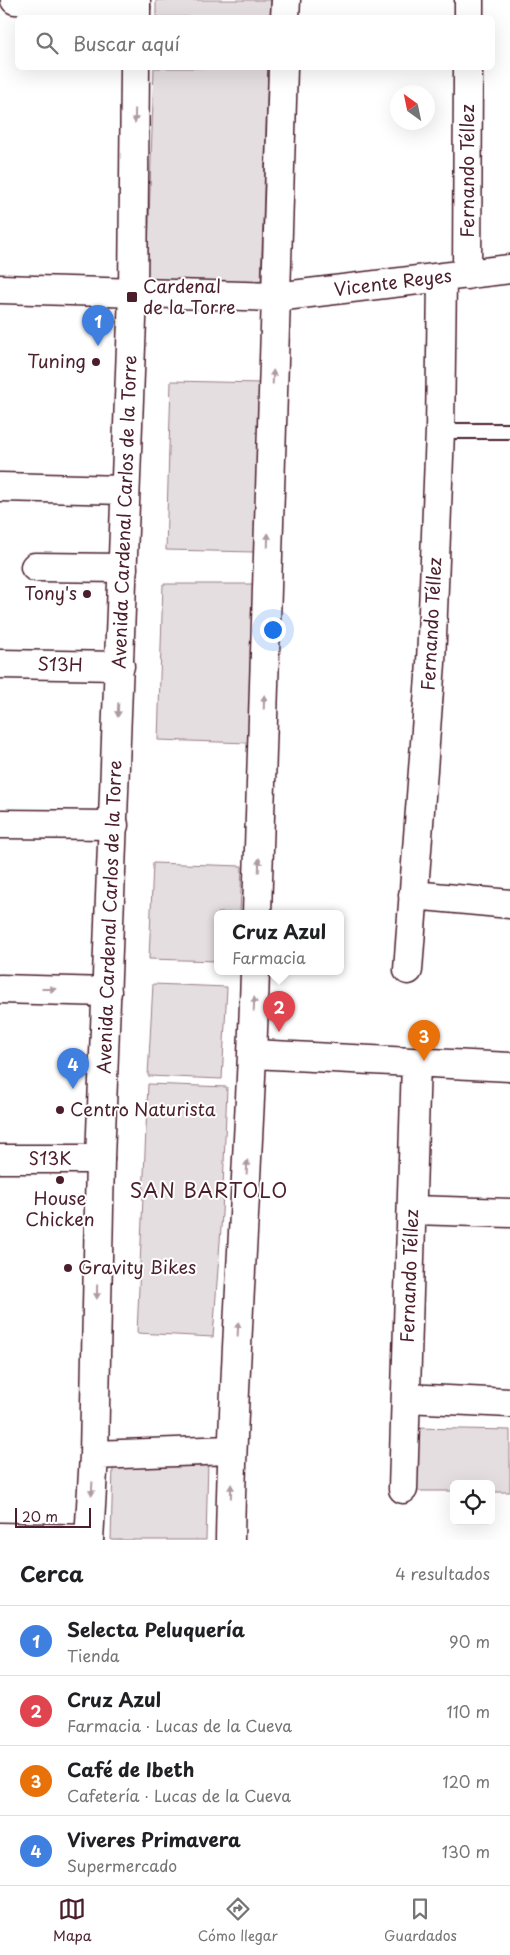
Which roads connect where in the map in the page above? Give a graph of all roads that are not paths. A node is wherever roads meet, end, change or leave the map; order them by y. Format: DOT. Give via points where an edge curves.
graph roads {
  1 [pos="15,0"];
  2 [pos="286,0"];
  3 [pos="469,0"];
  4 [pos="136,8"];
  5 [pos="285,15"];
  6 [pos="469,15"];
  7 [pos="135,70"];
  8 [pos="283,70"];
  9 [pos="468,70"];
  10 [pos="510,269"];
  11 [pos="454,276"];
  12 [pos="0,289"];
  13 [pos="132,294"];
  14 [pos="276,297"];
  15 [pos="440,431"];
  16 [pos="510,431"];
  17 [pos="0,487"];
  18 [pos="125,490"];
  19 [pos="35,567"];
  20 [pos="123,568"];
  21 [pos="0,664"];
  22 [pos="120,666"];
  23 [pos="0,824"];
  24 [pos="114,825"];
  25 [pos="413,895"];
  26 [pos="510,904"];
  27 [pos="257,910"];
  28 [pos="408,970"];
  29 [pos="255,975"];
  30 [pos="0,989"];
  31 [pos="107,992"];
  32 [pos="253,1054"];
  33 [pos="416,1062"];
  34 [pos="510,1067"];
  35 [pos="0,1159"];
  36 [pos="100,1159"];
  37 [pos="412,1210"];
  38 [pos="510,1213"];
  39 [pos="406,1398"];
  40 [pos="510,1403"];
  41 [pos="231,1450"];
  42 [pos="94,1455"];
  43 [pos="402,1489"];
  44 [pos="0,1537"];
  45 [pos="89,1540"];
  46 [pos="230,1540"];
  1 -- 4 [label="street"];
  2 -- 5 [label="street"];
  3 -- 6 [label="street"];
  7 -- 13 [label="street, Avenida Cardenal Carlos de la Torre, one-way"];
  8 -- 14 [label="street"];
  9 -- 11 [label="street, Fernando Téllez"];
  10 -- 11 [label="street, Vicente Reyes"];
  11 -- 14 [label="street, Vicente Reyes"];
  11 -- 15 [label="street, Fernando Téllez"];
  12 -- 13 [label="street"];
  13 -- 14 [label="street"];
  13 -- 18 [label="street, Avenida Cardenal Carlos de la Torre"];
  27 -- 14 [label="street, one-way"];
  15 -- 16 [label="lane"];
  15 -- 25 [label="street, Fernando Téllez" via="431,663"];
  17 -- 18 [label="street"];
  18 -- 20 [label="street, Avenida Cardenal Carlos de la Torre"];
  19 -- 20 [label="street"];
  20 -- 22 [label="street, Avenida Cardenal Carlos de la Torre"];
  21 -- 22 [label="street, S13H"];
  22 -- 24 [label="street, Avenida Cardenal Carlos de la Torre, one-way"];
  23 -- 24 [label="street"];
  24 -- 31 [label="street, Avenida Cardenal Carlos de la Torre"];
  25 -- 26 [label="street"];
  25 -- 28 [label="street, Fernando Téllez"];
  32 -- 29 [label="street, one-way"];
  30 -- 31 [label="street, one-way"];
  31 -- 36 [label="street, Avenida Cardenal Carlos de la Torre"];
  32 -- 33 [label="street"];
  41 -- 32 [label="street, one-way"];
  33 -- 34 [label="street"];
  33 -- 37 [label="street, Fernando Téllez"];
  35 -- 36 [label="street, S13K"];
  36 -- 42 [label="street, Avenida Cardenal Carlos de la Torre, one-way"];
  37 -- 38 [label="street"];
  37 -- 39 [label="street, Fernando Téllez"];
  39 -- 40 [label="street"];
  39 -- 43 [label="street, Fernando Téllez"];
  41 -- 42 [label="street"];
  46 -- 41 [label="street, one-way"];
  42 -- 45 [label="street, Avenida Cardenal Carlos de la Torre, one-way"];
  44 -- 45 [label="street"];
}
